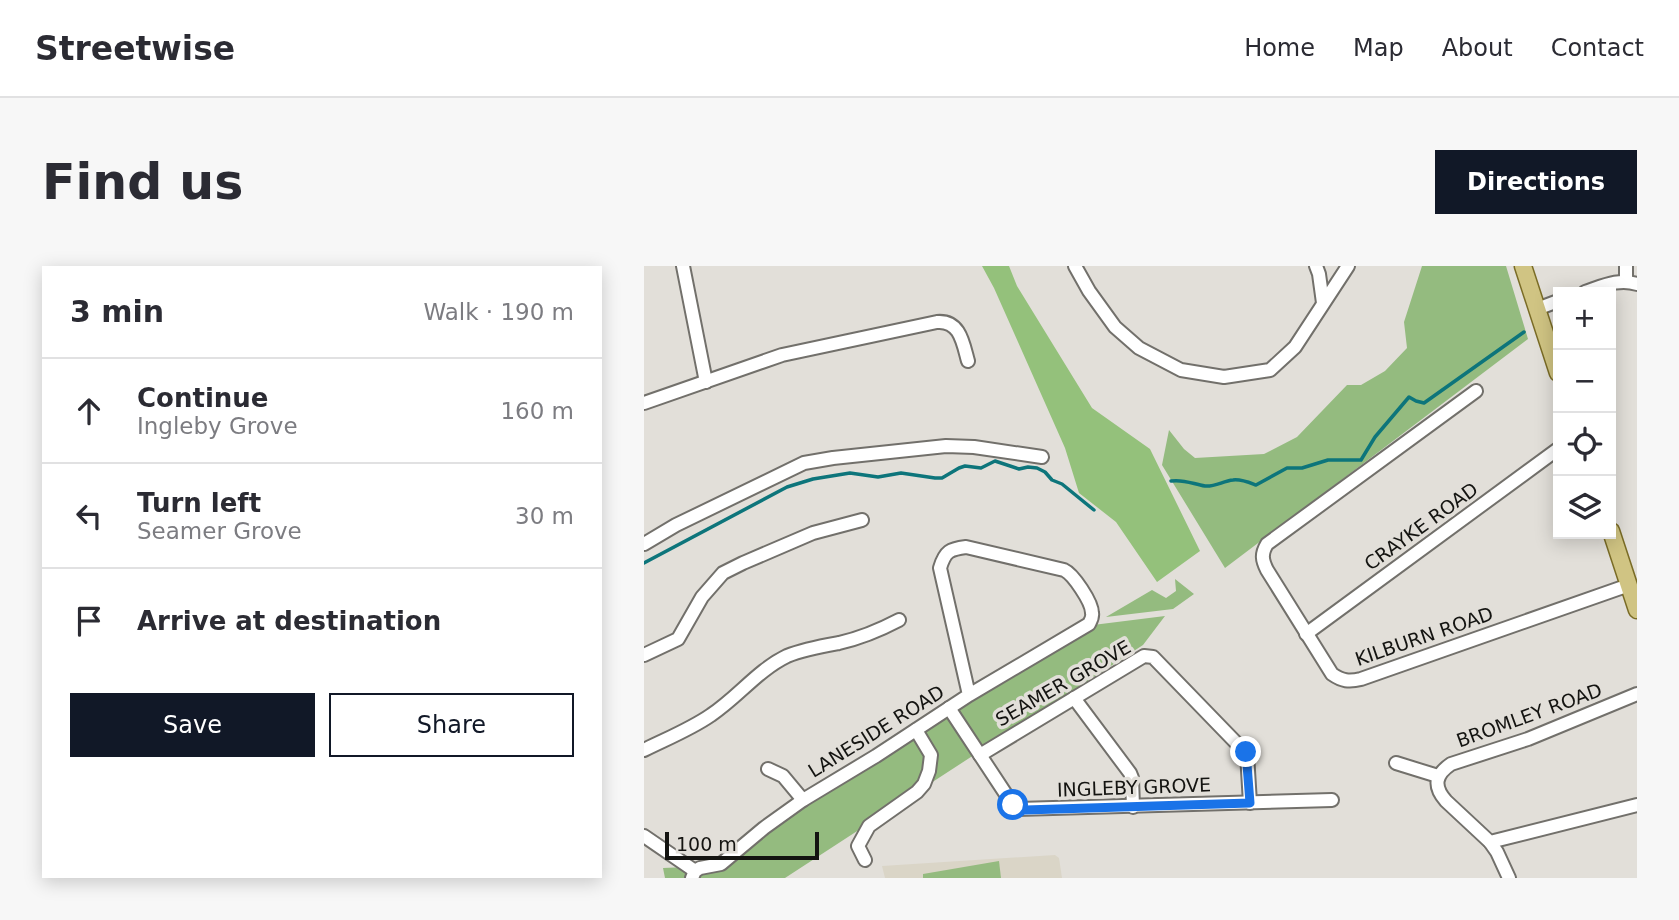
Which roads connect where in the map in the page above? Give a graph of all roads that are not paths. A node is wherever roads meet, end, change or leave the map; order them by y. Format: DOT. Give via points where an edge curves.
graph roads {
  1 [pos="683,266"];
  2 [pos="1075,266"];
  3 [pos="1316,266"];
  4 [pos="1348,266"];
  5 [pos="1523,266"];
  6 [pos="1626,266"];
  7 [pos="1631,282"];
  8 [pos="1601,287"];
  9 [pos="1323,303"];
  10 [pos="1553,303"];
  11 [pos="1537,309"];
  12 [pos="1553,358"];
  13 [pos="968,361"];
  14 [pos="706,382"];
  15 [pos="1469,393"];
  16 [pos="644,403"];
  17 [pos="1553,453"];
  18 [pos="1042,457"];
  19 [pos="702,495"];
  20 [pos="708,509"];
  21 [pos="856,527"];
  22 [pos="1614,539"];
  23 [pos="644,544"];
  24 [pos="1629,585"];
  25 [pos="1637,610"];
  26 [pos="899,620"];
  27 [pos="1306,634"];
  28 [pos="644,655"];
  29 [pos="1637,694"];
  30 [pos="968,695"];
  31 [pos="1074,698"];
  32 [pos="949,708"];
  33 [pos="916,730"];
  34 [pos="644,750"];
  35 [pos="980,755"];
  36 [pos="1396,763"];
  37 [pos="768,769"];
  38 [pos="1438,776"];
  39 [pos="803,800"];
  40 [pos="1332,800"];
  41 [pos="1250,803"];
  42 [pos="1637,805"];
  43 [pos="1133,807"];
  44 [pos="644,836"];
  45 [pos="1490,842"];
  46 [pos="865,860"];
  47 [pos="694,875"];
  48 [pos="1509,878"];
  1 -- 14 [label="street"];
  2 -- 9 [label="street" via="1115,327 1139,348 1181,370 1224,377 1270,370 1295,347"];
  3 -- 9 [label="street"];
  4 -- 9 [label="street"];
  5 -- 11 [label="main road"];
  6 -- 7 [label="street"];
  7 -- 8 [label="street"];
  10 -- 11 [label="street"];
  11 -- 12 [label="main road"];
  13 -- 14 [label="street" via="957,330 942,321 782,355"];
  14 -- 16 [label="street"];
  15 -- 27 [label="street, KILBURN ROAD" via="1267,544 1263,563"];
  17 -- 27 [label="street, CRAYKE ROAD"];
  18 -- 20 [label="street" via="946,446 832,458 804,463"];
  19 -- 20 [label="street"];
  20 -- 23 [label="street"];
  21 -- 28 [label="street" via="813,534 723,573 702,597 678,639 665,640"];
  22 -- 24 [label="main road"];
  24 -- 25 [label="main road"];
  24 -- 27 [label="street, KILBURN ROAD" via="1352,681 1332,674"];
  26 -- 34 [label="street" via="862,637 789,656 762,672 709,717"];
  29 -- 38 [label="street, BROMLEY ROAD" via="1451,764"];
  30 -- 30 [label="street, LANESIDE ROAD" via="940,568 943,557 952,549 966,547 1071,573 1091,608 1089,624"];
  30 -- 32 [label="street, LANESIDE ROAD"];
  31 -- 35 [label="street, SEAMER GROVE"];
  31 -- 41 [label="street, SEAMER GROVE" via="1143,656 1153,657 1247,754"];
  31 -- 43 [label="street" via="1130,773"];
  32 -- 33 [label="street, LANESIDE ROAD"];
  32 -- 35 [label="street, INGLEBY GROVE"];
  33 -- 39 [label="street, LANESIDE ROAD"];
  33 -- 46 [label="street" via="931,755 924,784 869,826 852,845"];
  35 -- 43 [label="street, INGLEBY GROVE" via="1018,809"];
  36 -- 38 [label="street"];
  37 -- 39 [label="street" via="783,776"];
  38 -- 45 [label="street" via="1440,794"];
  39 -- 47 [label="street, LANESIDE ROAD" via="721,863 700,868"];
  40 -- 41 [label="street, INGLEBY GROVE"];
  41 -- 43 [label="street, INGLEBY GROVE"];
  42 -- 45 [label="street"];
  44 -- 47 [label="street"];
  45 -- 48 [label="street"];
}
